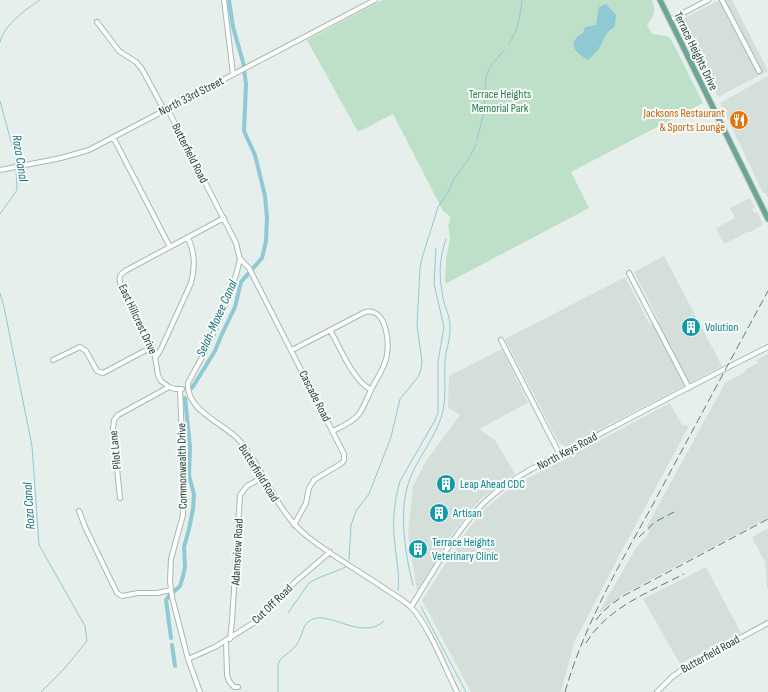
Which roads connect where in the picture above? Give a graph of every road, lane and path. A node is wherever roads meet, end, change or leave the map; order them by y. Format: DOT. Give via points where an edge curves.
graph roads {
  1 [pos="224,0"];
  2 [pos="375,0"];
  3 [pos="660,0"];
  4 [pos="708,0"];
  5 [pos="722,0"];
  6 [pos="670,20"];
  7 [pos="97,22"];
  8 [pos="759,71"];
  9 [pos="233,74"];
  10 [pos="165,109"];
  11 [pos="113,137"];
  12 [pos="0,170"];
  13 [pos="224,218"];
  14 [pos="768,218"];
  15 [pos="188,238"];
  16 [pos="170,247"];
  17 [pos="240,259"];
  18 [pos="629,273"];
  19 [pos="330,330"];
  20 [pos="501,340"];
  21 [pos="152,347"];
  22 [pos="768,347"];
  23 [pos="292,350"];
  24 [pos="156,357"];
  25 [pos="53,360"];
  26 [pos="170,387"];
  27 [pos="187,388"];
  28 [pos="689,388"];
  29 [pos="180,389"];
  30 [pos="371,390"];
  31 [pos="333,431"];
  32 [pos="560,455"];
  33 [pos="263,477"];
  34 [pos="120,498"];
  35 [pos="79,511"];
  36 [pos="294,525"];
  37 [pos="330,552"];
  38 [pos="171,593"];
  39 [pos="411,607"];
  40 [pos="768,623"];
  41 [pos="228,640"];
  42 [pos="188,660"];
  43 [pos="238,687"];
  44 [pos="200,692"];
  45 [pos="457,692"];
  46 [pos="657,692"];
  1 -- 9 [label="street"];
  2 -- 9 [label="street, North 33rd Street"];
  3 -- 6 [label="main road, Terrace Heights Drive"];
  4 -- 6 [label="street"];
  5 -- 8 [label="street"];
  6 -- 14 [label="main road, Terrace Heights Drive"];
  7 -- 10 [label="street, Butterfield Road" via="118,51 142,69"];
  9 -- 10 [label="street, North 33rd Street"];
  10 -- 11 [label="street, North 33rd Street"];
  10 -- 13 [label="street, Butterfield Road"];
  11 -- 12 [label="street, North 33rd Street" via="82,152"];
  11 -- 16 [label="street"];
  13 -- 15 [label="street"];
  13 -- 17 [label="street, Butterfield Road"];
  15 -- 16 [label="street"];
  15 -- 24 [label="street" via="194,255 191,283 162,349"];
  16 -- 21 [label="street, East Hillcrest Drive" via="120,275 120,282"];
  17 -- 23 [label="street, Cascade Road" via="249,268"];
  17 -- 27 [label="street" via="225,306"];
  18 -- 28 [label="street"];
  19 -- 23 [label="street"];
  19 -- 30 [label="street" via="356,377"];
  19 -- 30 [label="street" via="365,312 374,311 382,318 387,345 385,362"];
  20 -- 32 [label="street"];
  21 -- 24 [label="street, East Hillcrest Drive"];
  21 -- 25 [label="street" via="103,373 97,371 86,351 80,347"];
  22 -- 28 [label="street, North Keys Road"];
  23 -- 31 [label="street, Cascade Road"];
  24 -- 26 [label="street, East Hillcrest Drive" via="158,375"];
  26 -- 29 [label="street"];
  26 -- 34 [label="street, Pilot Lane" via="118,415 114,420"];
  27 -- 29 [label="street"];
  27 -- 33 [label="street, Butterfield Road" via="190,398 197,407 227,429 243,446"];
  28 -- 32 [label="street, North Keys Road"];
  29 -- 38 [label="street, Commonwealth Drive" via="184,508 171,559"];
  30 -- 31 [label="street" via="358,415"];
  31 -- 36 [label="street, Cascade Road" via="343,451 344,460 314,480 309,488 306,503"];
  32 -- 39 [label="street, North Keys Road" via="512,481 480,507 463,527"];
  33 -- 36 [label="street, Butterfield Road"];
  33 -- 41 [label="street, Adamsview Road" via="247,486 240,496"];
  35 -- 38 [label="street" via="117,593 122,596 138,593"];
  36 -- 37 [label="street, Butterfield Road"];
  37 -- 39 [label="street, Butterfield Road"];
  37 -- 41 [label="street, Cut Off Road" via="295,582 263,615"];
  38 -- 42 [label="street, Commonwealth Drive"];
  39 -- 45 [label="street, Butterfield Road" via="427,631"];
  40 -- 46 [label="street, Butterfield Road" via="686,667"];
  41 -- 42 [label="street, Cut Off Road"];
  41 -- 43 [label="street, Adamsview Road" via="227,675 234,687"];
  42 -- 44 [label="street, Commonwealth Drive"];
}
